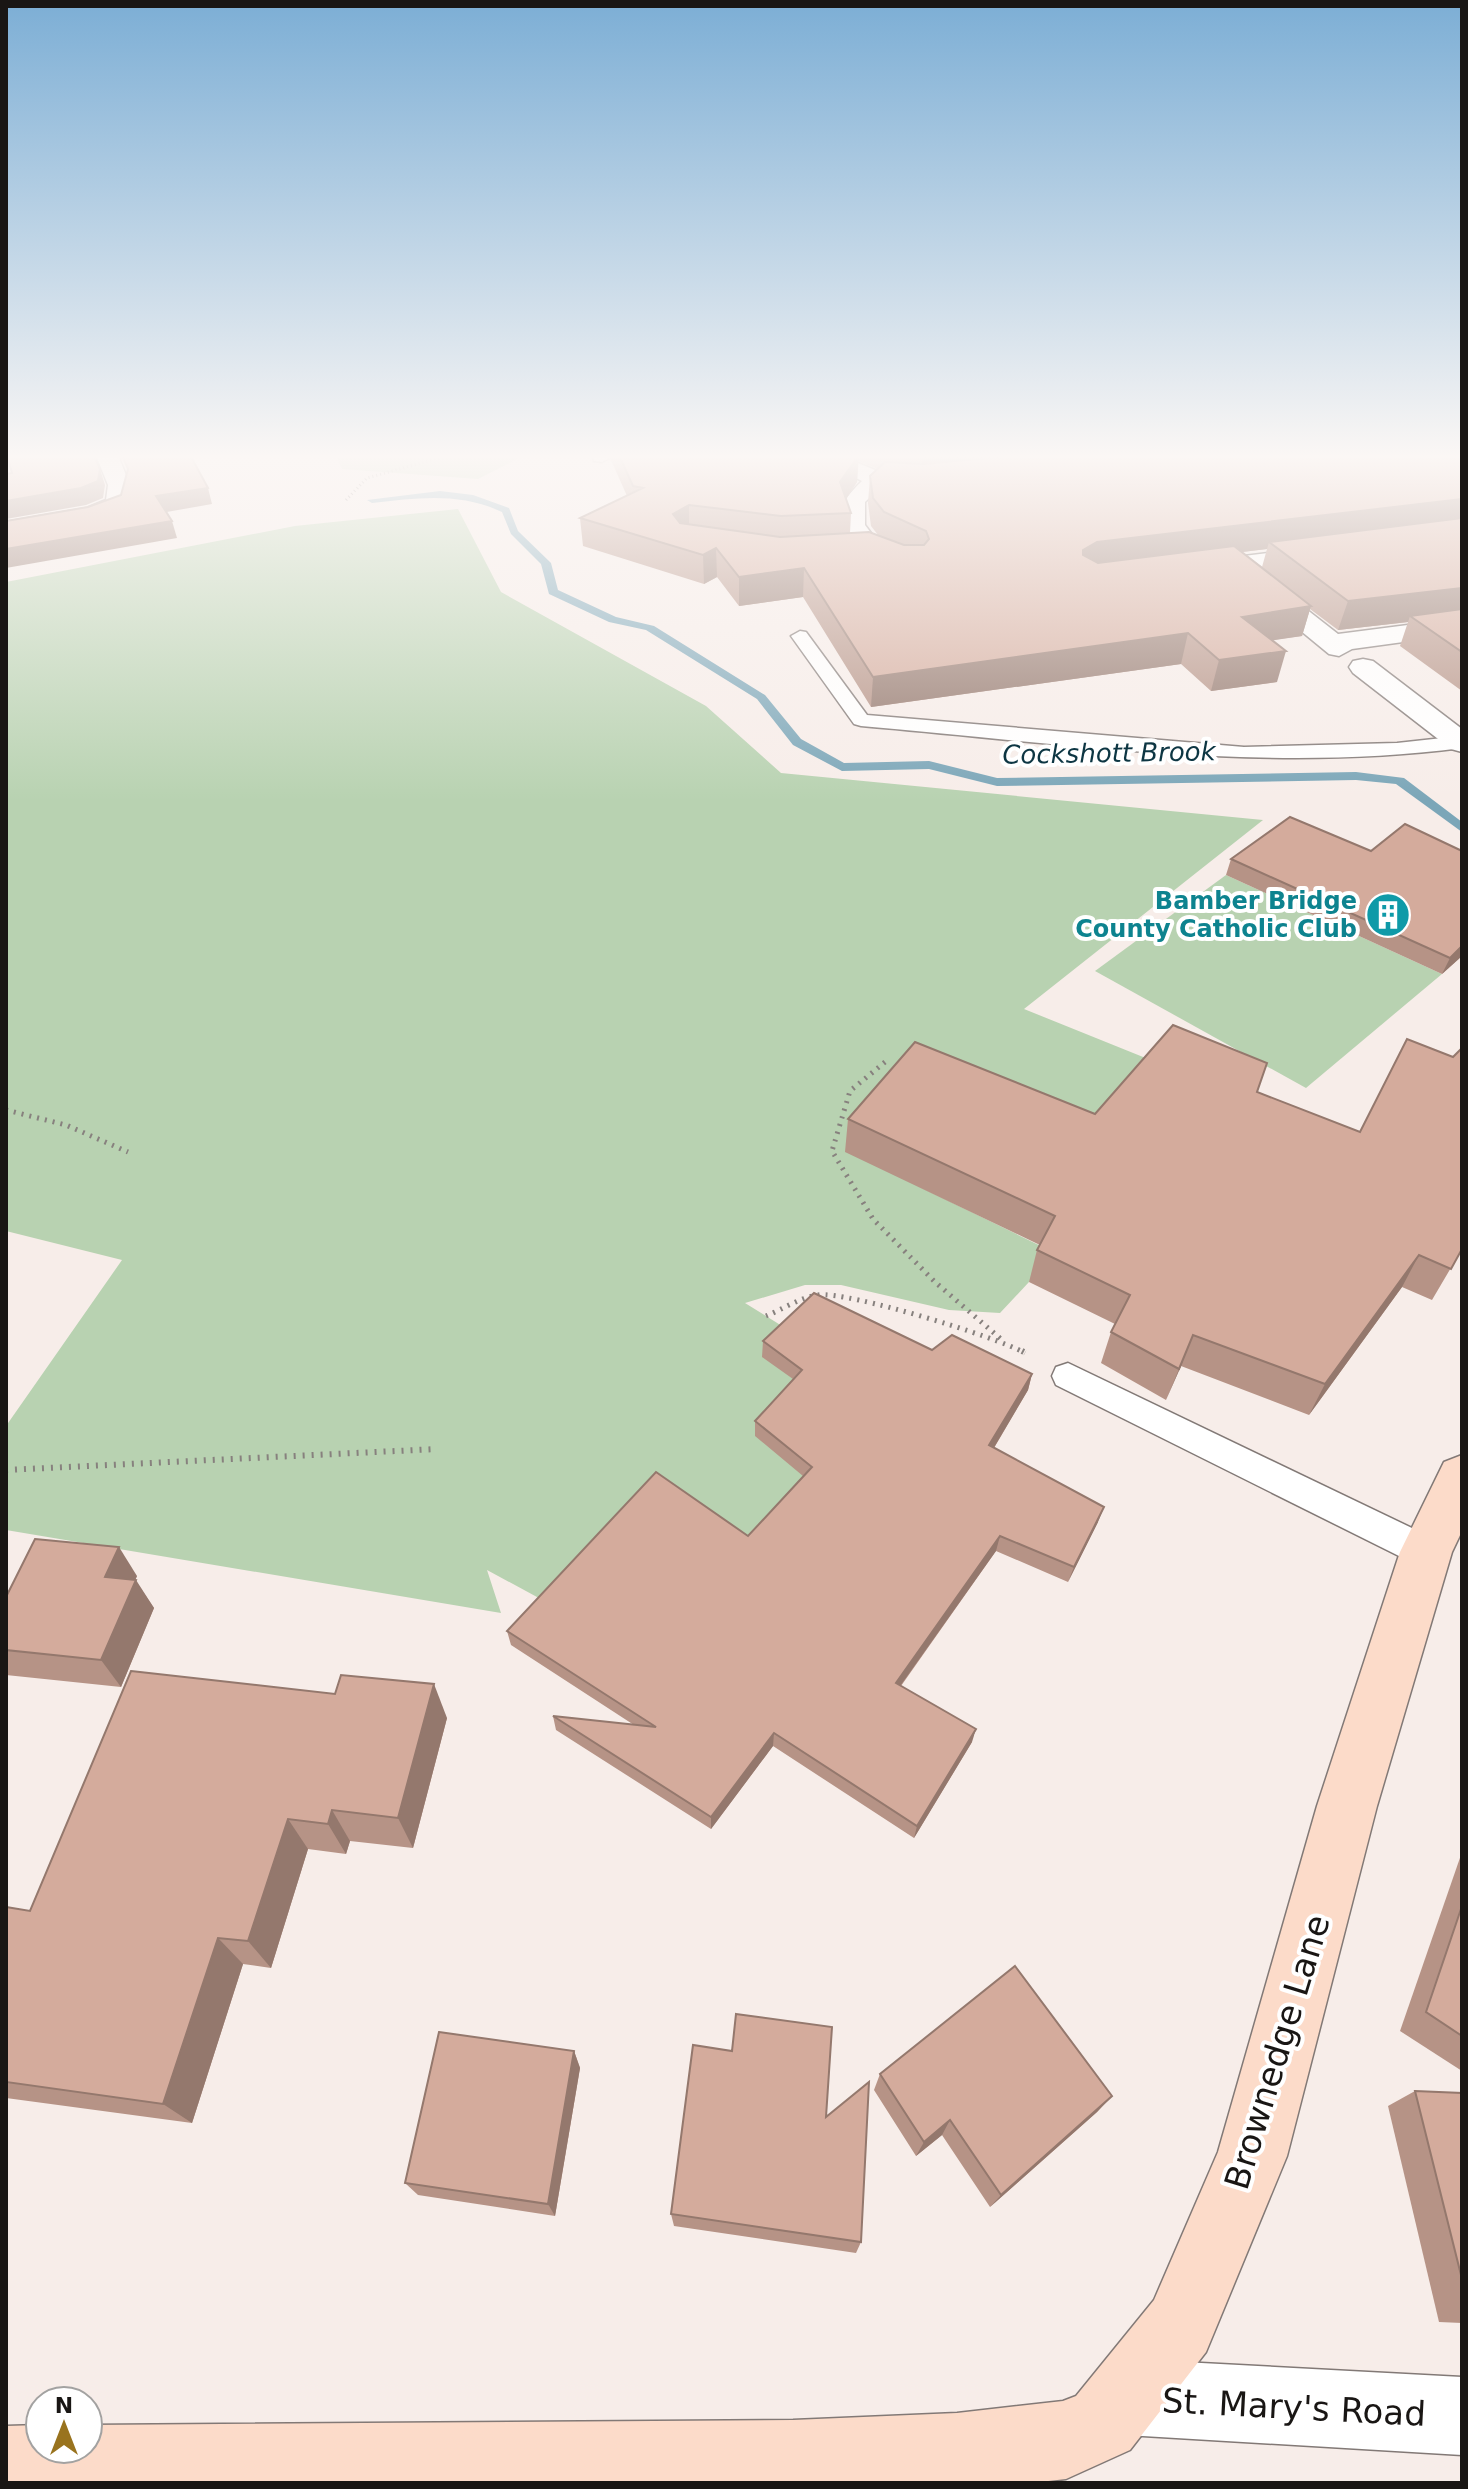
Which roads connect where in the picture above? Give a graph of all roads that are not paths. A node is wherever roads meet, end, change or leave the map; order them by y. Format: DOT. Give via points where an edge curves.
graph roads {
  1 [pos="1197,569"];
  2 [pos="1240,569"];
  3 [pos="1171,572"];
  4 [pos="1462,626"];
  5 [pos="800,636"];
  6 [pos="1363,667"];
  7 [pos="1461,743"];
  8 [pos="1068,1376"];
  9 [pos="1462,1477"];
  10 [pos="1426,1552"];
  11 [pos="1126,2397"];
  12 [pos="1462,2416"];
  13 [pos="6,2465"];
  1 -- 3 [label="street"];
  2 -- 4 [label="street" via="1336,646"];
  5 -- 7 [label="lane" via="861,720 1244,753"];
  6 -- 7 [label="street"];
  8 -- 10 [label="lane"];
  9 -- 10 [label="main road, Brownedge Lane"];
  10 -- 11 [label="main road, Brownedge Lane" via="1347,1806 1252,2156 1180,2326"];
  11 -- 12 [label="street, St. Mary's Road"];
  11 -- 13 [label="main road, Brownedge Lane" via="1103,2423 1066,2440 957,2452 793,2459"];
}
